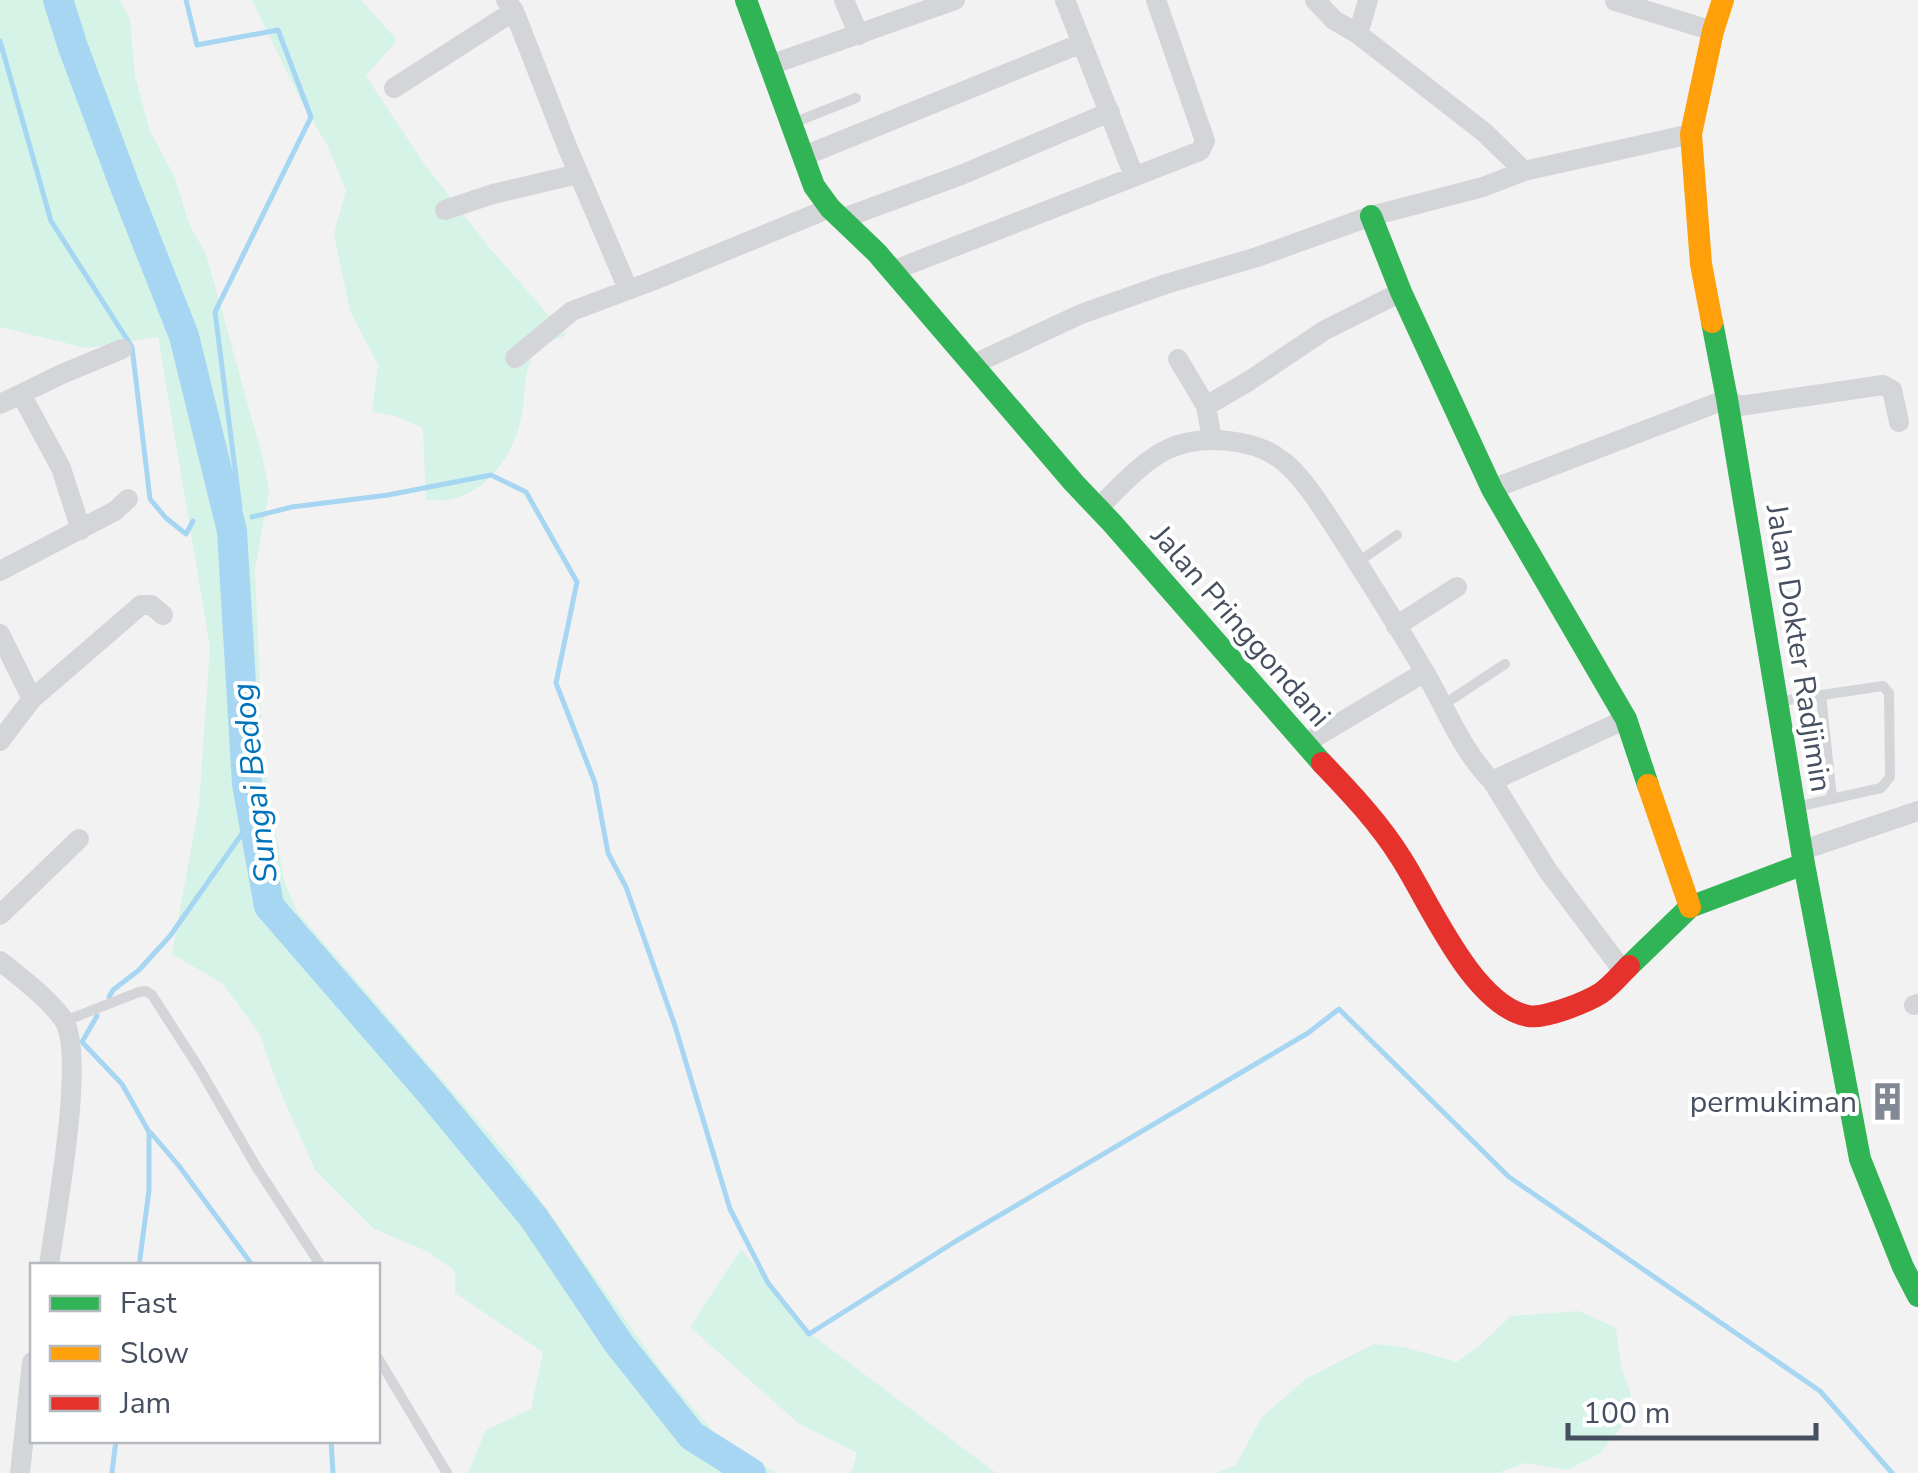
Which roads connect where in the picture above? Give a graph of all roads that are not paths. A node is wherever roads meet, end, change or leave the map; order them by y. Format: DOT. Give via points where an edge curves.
graph roads {
  1 [pos="746,0"];
  2 [pos="844,0"];
  3 [pos="955,0"];
  4 [pos="1065,0"];
  5 [pos="1156,0"];
  6 [pos="1315,0"];
  7 [pos="1723,0"];
  8 [pos="1615,1"];
  9 [pos="510,5"];
  10 [pos="1363,16"];
  11 [pos="1713,32"];
  12 [pos="858,35"];
  13 [pos="1082,42"];
  14 [pos="770,64"];
  15 [pos="394,88"];
  16 [pos="856,98"];
  17 [pos="1110,112"];
  18 [pos="792,123"];
  19 [pos="1691,134"];
  20 [pos="804,156"];
  21 [pos="1524,171"];
  22 [pos="578,174"];
  23 [pos="1134,176"];
  24 [pos="445,210"];
  25 [pos="835,213"];
  26 [pos="1371,216"];
  27 [pos="892,272"];
  28 [pos="628,289"];
  29 [pos="1401,292"];
  30 [pos="122,349"];
  31 [pos="516,358"];
  32 [pos="1178,359"];
  33 [pos="974,364"];
  34 [pos="20,394"];
  35 [pos="1728,399"];
  36 [pos="0,404"];
  37 [pos="1206,406"];
  38 [pos="1899,422"];
  39 [pos="1212,439"];
  40 [pos="1492,489"];
  41 [pos="128,499"];
  42 [pos="1098,508"];
  43 [pos="81,530"];
  44 [pos="1397,536"];
  45 [pos="1357,563"];
  46 [pos="0,571"];
  47 [pos="1457,587"];
  48 [pos="163,615"];
  49 [pos="1396,626"];
  50 [pos="0,634"];
  51 [pos="1505,664"];
  52 [pos="1425,672"];
  53 [pos="1821,695"];
  54 [pos="32,699"];
  55 [pos="1777,702"];
  56 [pos="1443,705"];
  57 [pos="1626,719"];
  58 [pos="0,741"];
  59 [pos="1304,744"];
  60 [pos="1492,781"];
  61 [pos="1832,798"];
  62 [pos="1795,807"];
  63 [pos="1918,811"];
  64 [pos="79,839"];
  65 [pos="1803,857"];
  66 [pos="1690,907"];
  67 [pos="0,916"];
  68 [pos="0,960"];
  69 [pos="1623,971"];
  70 [pos="66,1021"];
  71 [pos="1911,1262"];
  72 [pos="50,1263"];
  73 [pos="318,1263"];
  74 [pos="1918,1296"];
  75 [pos="380,1361"];
  76 [pos="30,1380"];
  77 [pos="20,1473"];
  78 [pos="447,1473"];
  1 -- 14 [label="street, Jalan Pringgondani"];
  2 -- 12 [label="street"];
  3 -- 12 [label="street"];
  4 -- 13 [label="street"];
  5 -- 23 [label="street" via="1205,141 1200,152"];
  6 -- 10 [label="street" via="1334,20"];
  7 -- 11 [label="street, Jalan Dokter Radjimin"];
  8 -- 11 [label="street"];
  9 -- 15 [label="street"];
  9 -- 22 [label="street"];
  10 -- 21 [label="street"];
  11 -- 19 [label="street, Jalan Dokter Radjimin"];
  12 -- 14 [label="street"];
  13 -- 17 [label="street"];
  13 -- 20 [label="street"];
  14 -- 18 [label="street, Jalan Pringgondani"];
  16 -- 18 [label="lane"];
  17 -- 23 [label="street"];
  17 -- 25 [label="street" via="961,175"];
  18 -- 20 [label="street, Jalan Pringgondani"];
  19 -- 21 [label="street"];
  19 -- 35 [label="street, Jalan Dokter Radjimin" via="1702,264"];
  20 -- 25 [label="street, Jalan Pringgondani" via="814,186"];
  21 -- 26 [label="street"];
  22 -- 24 [label="street"];
  22 -- 28 [label="street"];
  23 -- 27 [label="street"];
  25 -- 27 [label="street, Jalan Pringgondani"];
  25 -- 28 [label="street"];
  26 -- 29 [label="street"];
  26 -- 33 [label="street" via="1081,314"];
  27 -- 33 [label="street, Jalan Pringgondani"];
  28 -- 31 [label="street" via="572,311"];
  29 -- 37 [label="street" via="1325,330"];
  29 -- 40 [label="street"];
  30 -- 34 [label="street"];
  32 -- 37 [label="street"];
  33 -- 42 [label="street, Jalan Pringgondani"];
  34 -- 36 [label="street"];
  34 -- 43 [label="street" via="61,468"];
  35 -- 38 [label="street" via="1740,406 1883,385 1892,390"];
  35 -- 40 [label="street"];
  35 -- 55 [label="street, Jalan Dokter Radjimin"];
  37 -- 39 [label="street"];
  39 -- 42 [label="street" via="1163,452"];
  39 -- 45 [label="street" via="1254,447 1287,463"];
  40 -- 57 [label="street"];
  41 -- 43 [label="street"];
  42 -- 59 [label="street, Jalan Pringgondani"];
  43 -- 46 [label="street"];
  44 -- 45 [label="lane"];
  45 -- 49 [label="street"];
  47 -- 49 [label="street"];
  48 -- 54 [label="street" via="141,605"];
  49 -- 52 [label="street"];
  50 -- 54 [label="street"];
  51 -- 56 [label="lane"];
  52 -- 56 [label="street"];
  52 -- 59 [label="street"];
  53 -- 55 [label="lane"];
  53 -- 61 [label="lane"];
  53 -- 61 [label="lane" via="1882,686 1890,693 1890,777 1881,788"];
  54 -- 58 [label="street"];
  55 -- 62 [label="street, Jalan Dokter Radjimin"];
  56 -- 60 [label="street" via="1474,764"];
  57 -- 60 [label="street"];
  57 -- 66 [label="street"];
  59 -- 69 [label="street, Jalan Pringgondani" via="1400,856 1443,934 1497,1000 1522,1015 1548,1015 1601,993"];
  60 -- 69 [label="street"];
  61 -- 62 [label="lane"];
  62 -- 65 [label="street, Jalan Dokter Radjimin"];
  63 -- 65 [label="street"];
  64 -- 67 [label="street"];
  65 -- 66 [label="street, Jalan Pringgondani"];
  65 -- 71 [label="street, Jalan Dokter Radjimin" via="1860,1159"];
  66 -- 69 [label="street, Jalan Pringgondani"];
  68 -- 70 [label="street"];
  70 -- 72 [label="street" via="73,1074"];
  70 -- 73 [label="lane" via="139,992 152,995"];
  71 -- 74 [label="street, Jalan Dokter Radjimin"];
  75 -- 78 [label="lane"];
  76 -- 77 [label="street"];
}
